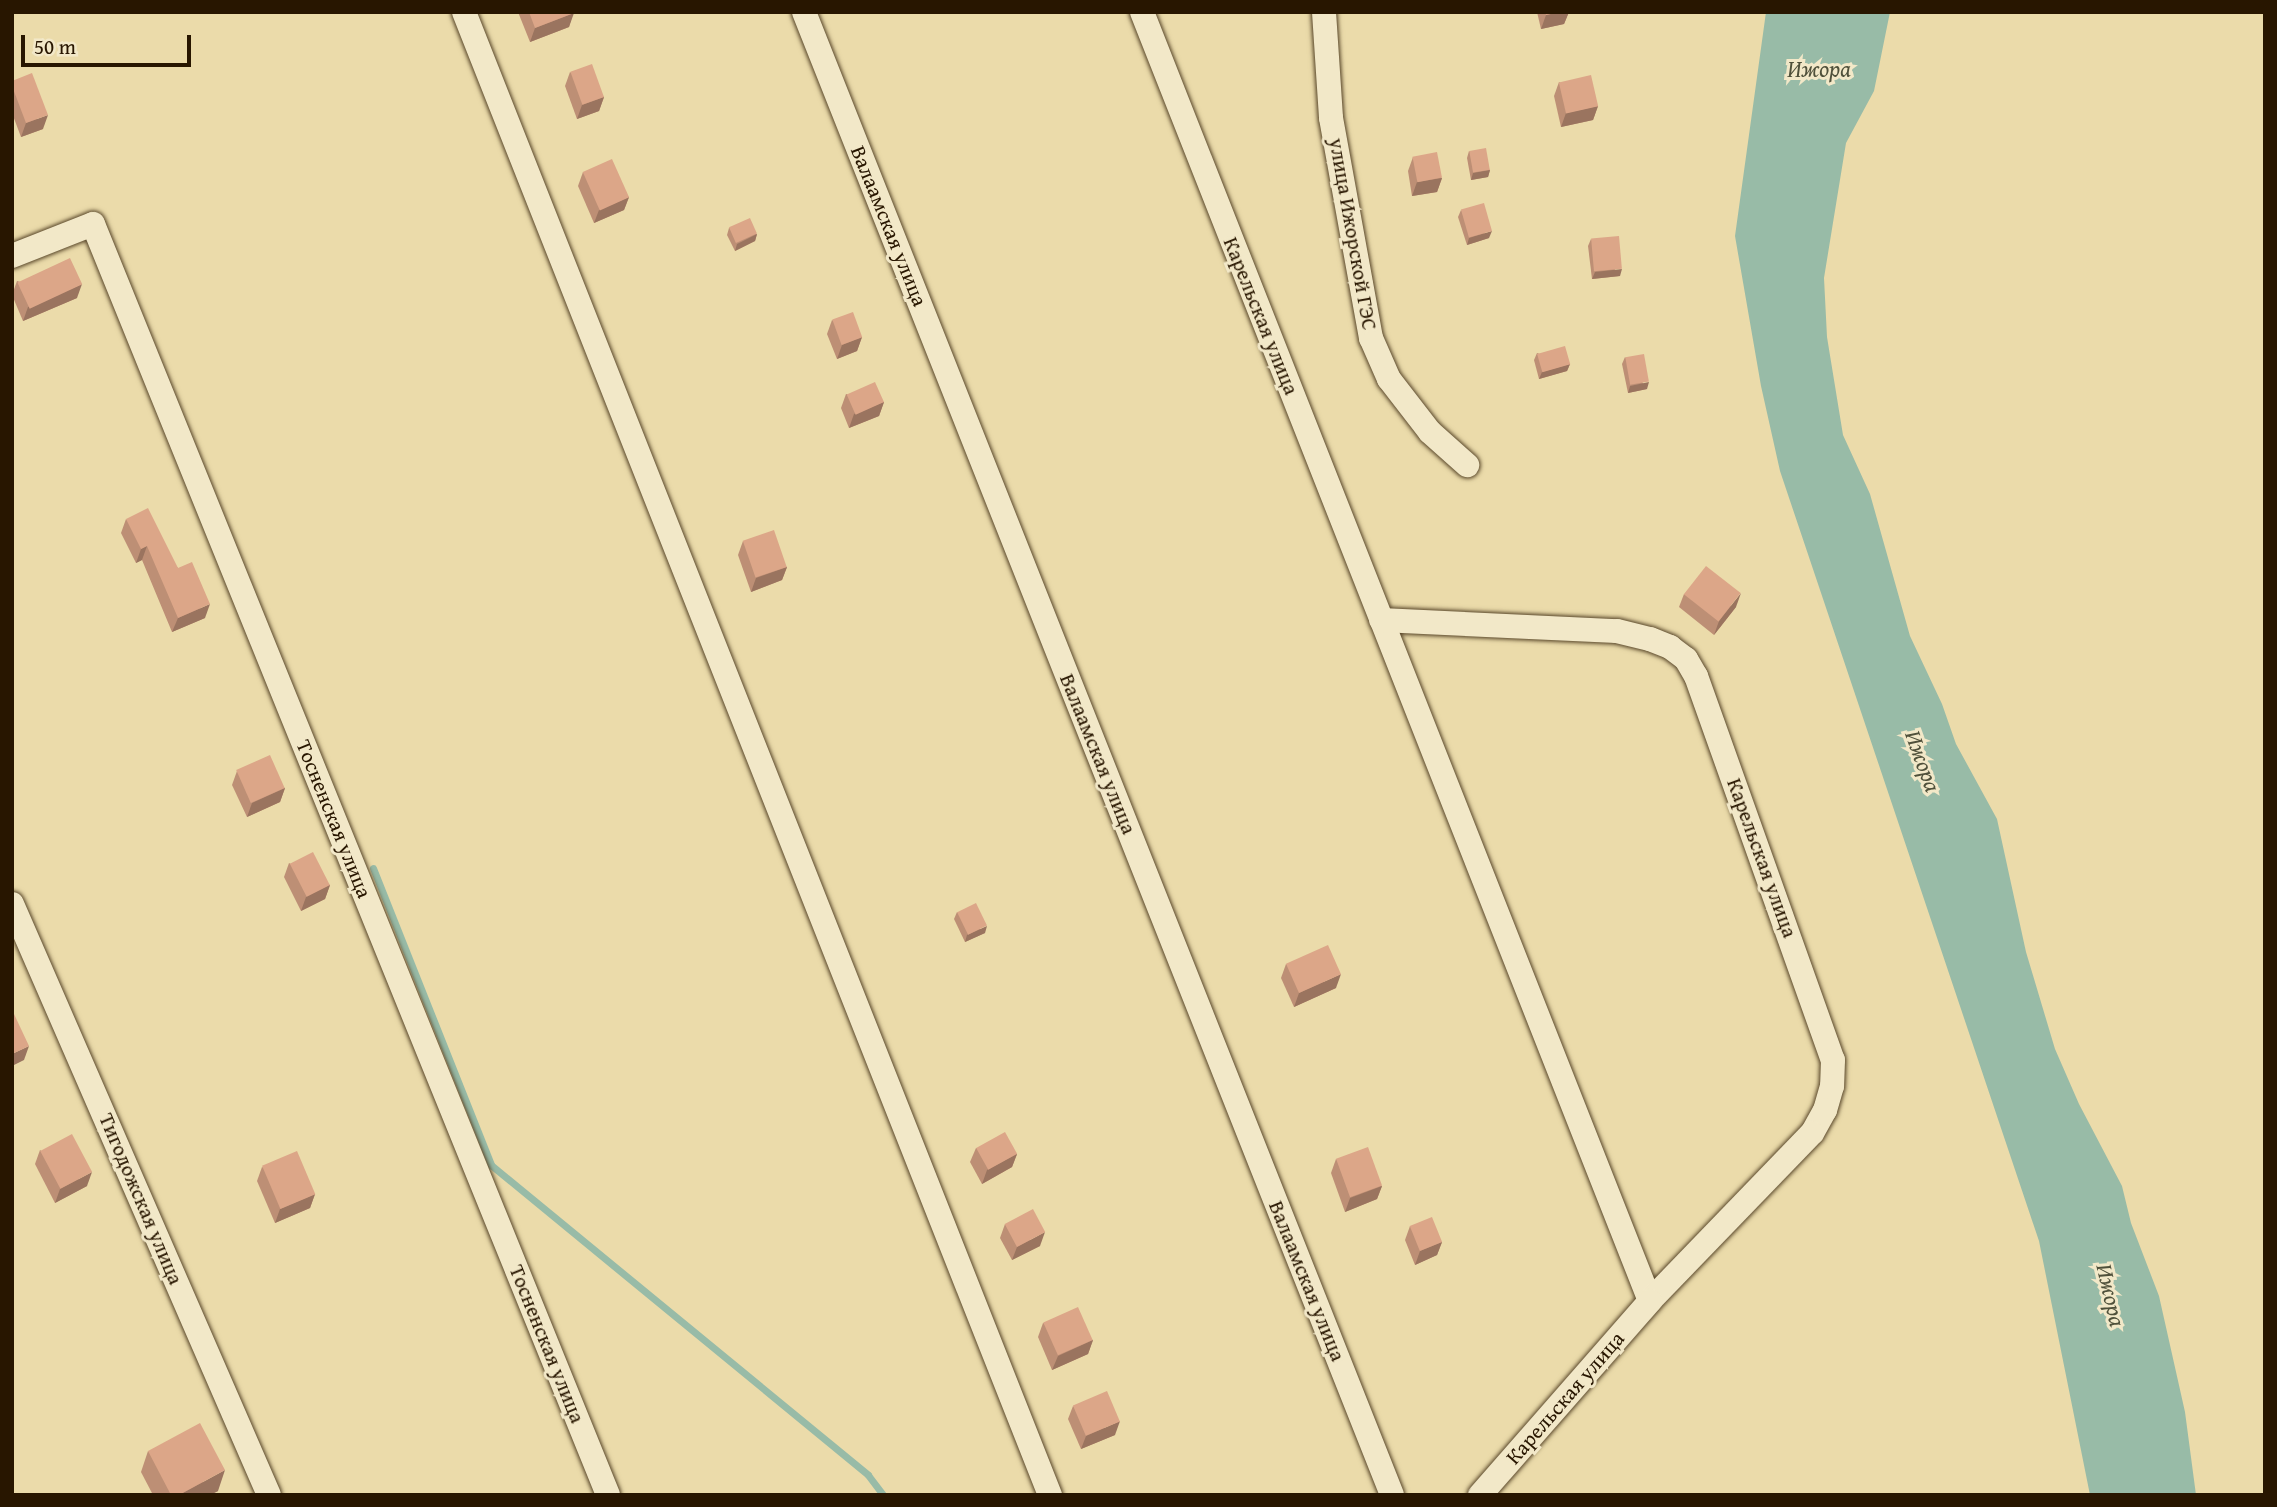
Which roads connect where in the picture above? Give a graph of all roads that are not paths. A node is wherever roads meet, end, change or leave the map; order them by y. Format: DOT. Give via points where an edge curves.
graph roads {
  1 [pos="464,12"];
  2 [pos="804,12"];
  3 [pos="1324,12"];
  4 [pos="1147,19"];
  5 [pos="12,257"];
  6 [pos="1467,465"];
  7 [pos="1381,620"];
  8 [pos="12,904"];
  9 [pos="1650,1301"];
  10 [pos="269,1495"];
  11 [pos="608,1495"];
  12 [pos="1050,1495"];
  13 [pos="1392,1495"];
  14 [pos="1480,1495"];
  1 -- 12 [label="street"];
  2 -- 13 [label="street, Валаамская улица"];
  3 -- 6 [label="street, улица Ижорской ГЭС" via="1331,118 1371,338 1389,379 1430,432"];
  4 -- 7 [label="street, Карельская улица"];
  5 -- 11 [label="street, Тосненская улица" via="93,224"];
  7 -- 9 [label="street, Карельская улица"];
  7 -- 9 [label="street, Карельская улица" via="1617,631 1670,647 1686,659 1696,676 1820,1017 1833,1060 1832,1087 1812,1133"];
  8 -- 10 [label="street, Тигодожская улица"];
  9 -- 14 [label="street, Карельская улица"];
}
